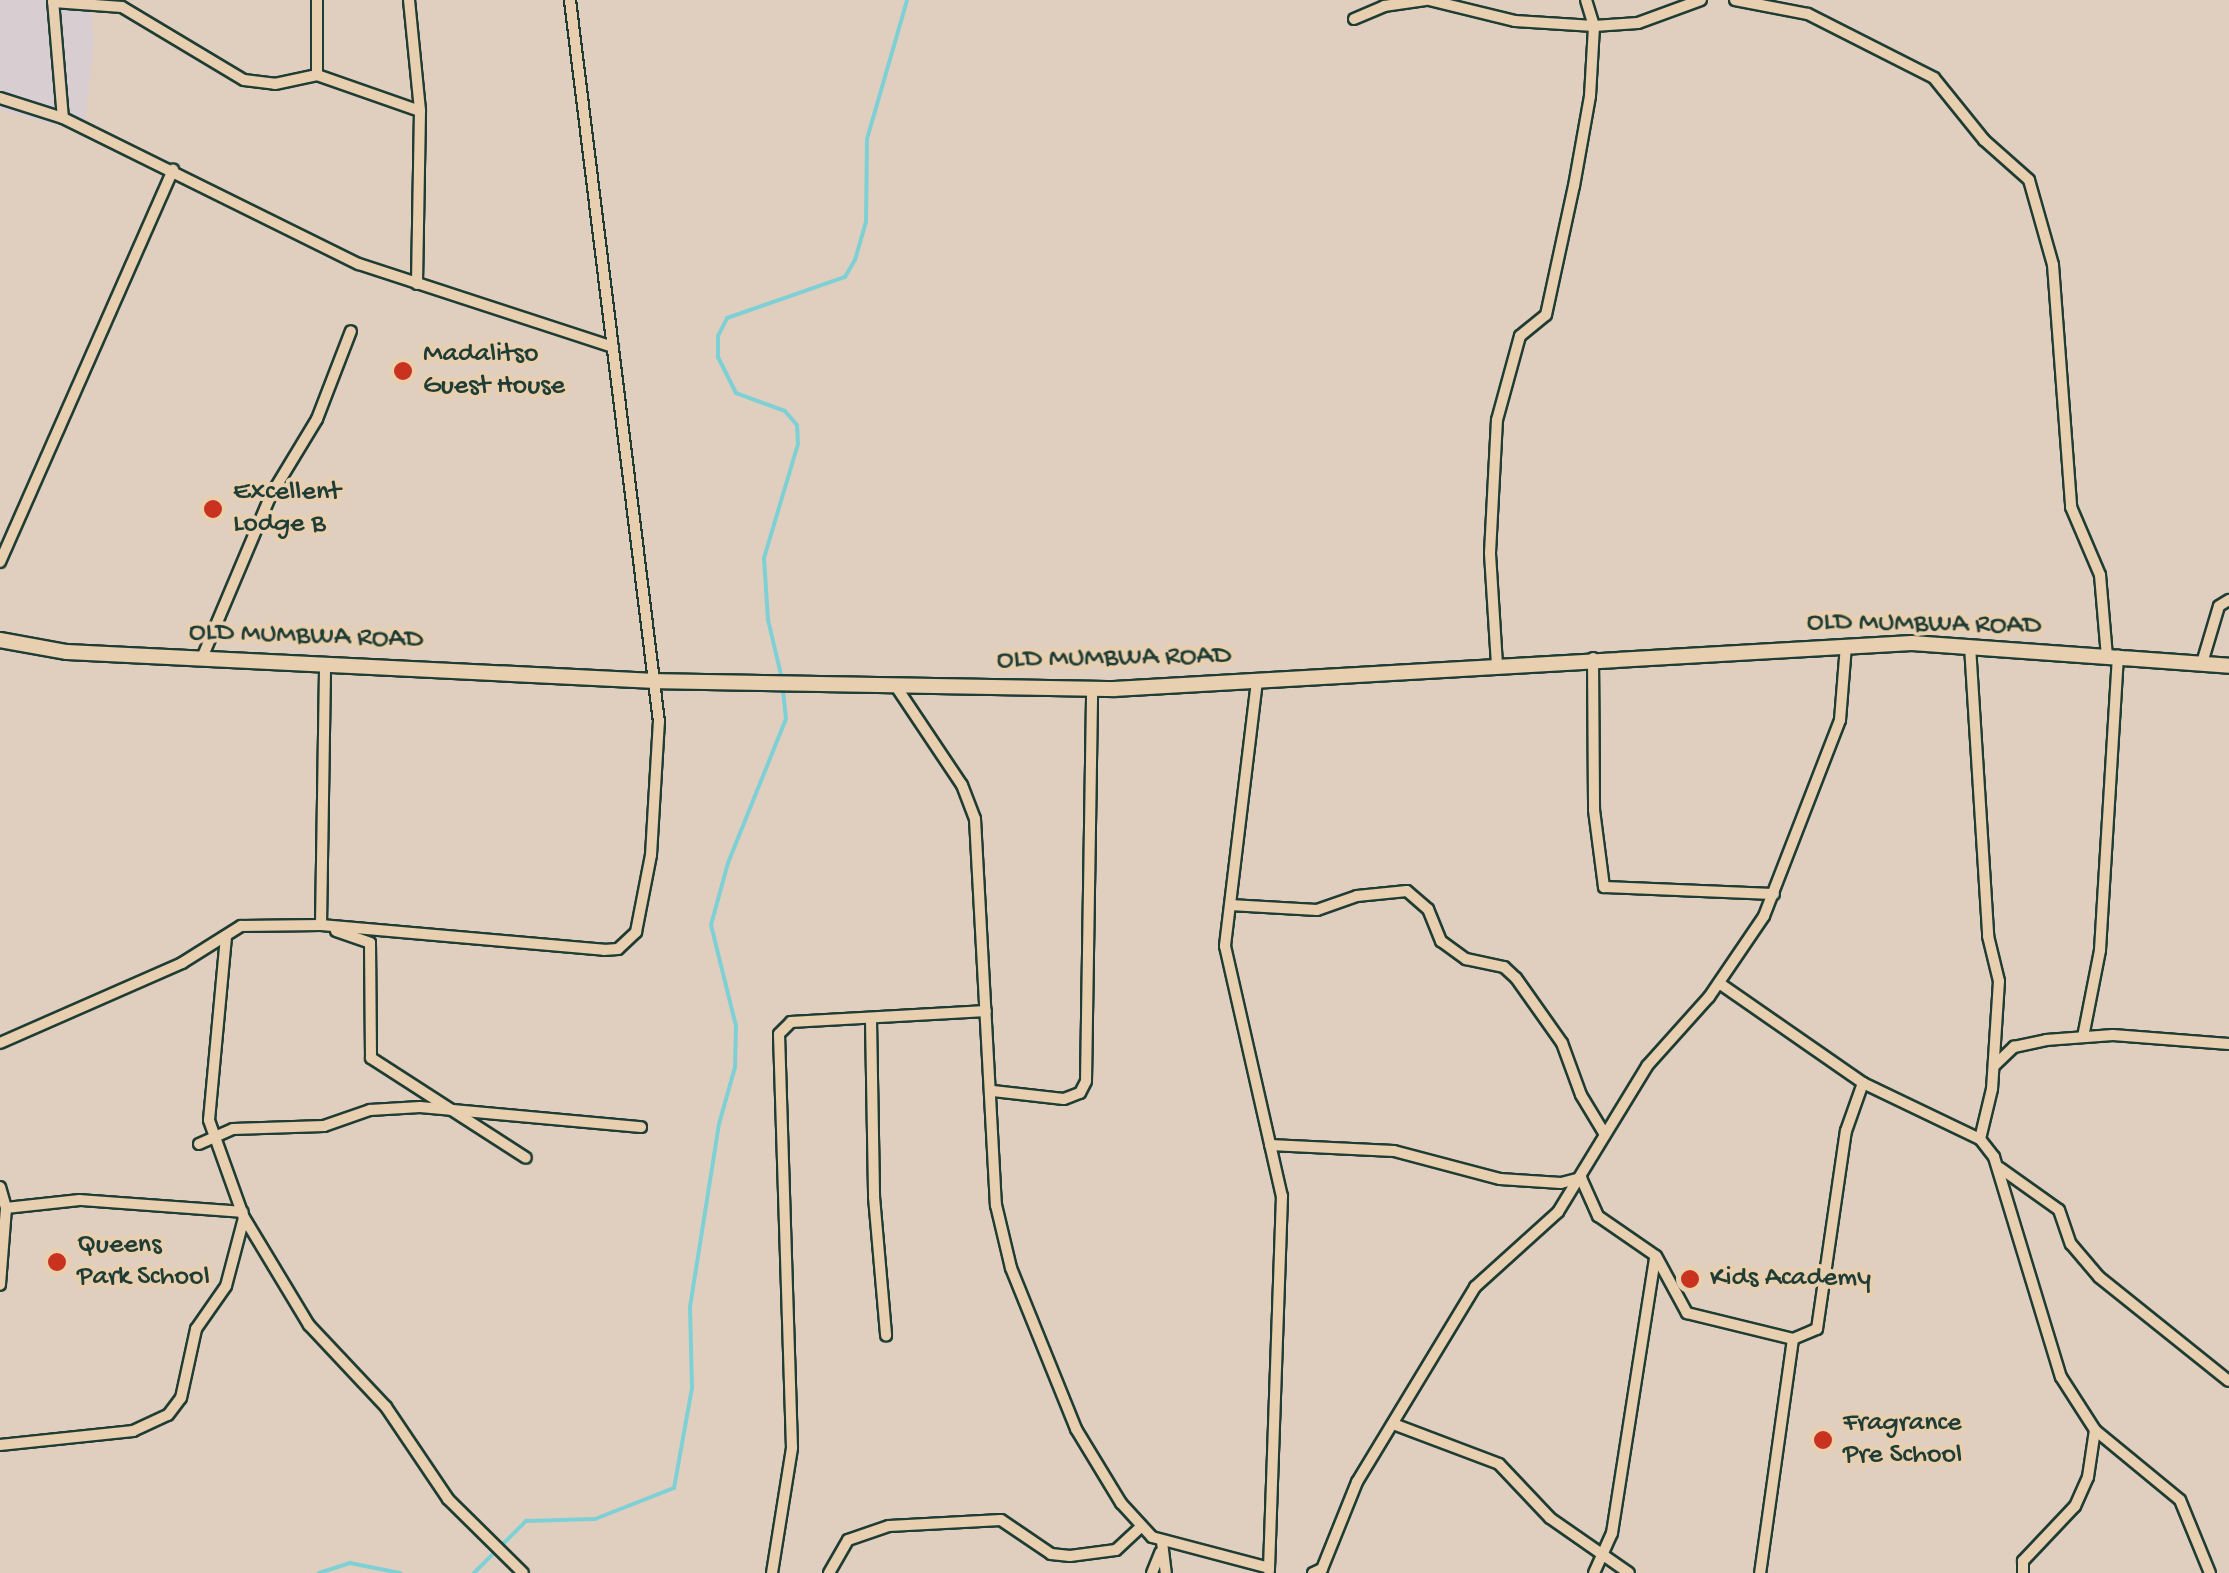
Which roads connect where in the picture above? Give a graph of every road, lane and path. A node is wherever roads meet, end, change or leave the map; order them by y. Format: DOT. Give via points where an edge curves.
graph roads {
  1 [pos="317,0"];
  2 [pos="409,0"];
  3 [pos="570,0"];
  4 [pos="1428,0"];
  5 [pos="1494,0"];
  6 [pos="1586,0"];
  7 [pos="1702,0"];
  8 [pos="1735,0"];
  9 [pos="53,1"];
  10 [pos="1494,14"];
  11 [pos="1354,19"];
  12 [pos="1594,26"];
  13 [pos="317,75"];
  14 [pos="0,98"];
  15 [pos="420,110"];
  16 [pos="63,118"];
  17 [pos="172,170"];
  18 [pos="417,284"];
  19 [pos="351,332"];
  20 [pos="613,346"];
  21 [pos="0,562"];
  22 [pos="2229,600"];
  23 [pos="0,640"];
  24 [pos="1846,645"];
  25 [pos="1970,646"];
  26 [pos="2112,656"];
  27 [pos="202,658"];
  28 [pos="1593,658"];
  29 [pos="2202,663"];
  30 [pos="326,664"];
  31 [pos="1498,665"];
  32 [pos="2229,666"];
  33 [pos="656,681"];
  34 [pos="1257,681"];
  35 [pos="895,685"];
  36 [pos="1092,688"];
  37 [pos="1774,894"];
  38 [pos="1230,905"];
  39 [pos="321,925"];
  40 [pos="226,936"];
  41 [pos="1718,983"];
  42 [pos="986,1011"];
  43 [pos="872,1020"];
  44 [pos="2083,1037"];
  45 [pos="0,1043"];
  46 [pos="2229,1044"];
  47 [pos="1994,1066"];
  48 [pos="1863,1083"];
  49 [pos="993,1091"];
  50 [pos="450,1112"];
  51 [pos="641,1128"];
  52 [pos="1604,1132"];
  53 [pos="212,1136"];
  54 [pos="1980,1139"];
  55 [pos="199,1144"];
  56 [pos="1270,1145"];
  57 [pos="526,1158"];
  58 [pos="1999,1167"];
  59 [pos="1580,1178"];
  60 [pos="0,1187"];
  61 [pos="6,1208"];
  62 [pos="244,1215"];
  63 [pos="1656,1256"];
  64 [pos="0,1285"];
  65 [pos="886,1335"];
  66 [pos="1793,1339"];
  67 [pos="2229,1381"];
  68 [pos="1396,1425"];
  69 [pos="2095,1430"];
  70 [pos="0,1445"];
  71 [pos="1141,1527"];
  72 [pos="1161,1547"];
  73 [pos="1604,1552"];
  74 [pos="1269,1570"];
  75 [pos="523,1573"];
  76 [pos="772,1573"];
  77 [pos="829,1573"];
  78 [pos="1152,1573"];
  79 [pos="1166,1573"];
  80 [pos="1313,1573"];
  81 [pos="1594,1573"];
  82 [pos="1629,1573"];
  83 [pos="1760,1573"];
  84 [pos="2023,1573"];
  85 [pos="2210,1573"];
  1 -- 13 [label="street"];
  2 -- 15 [label="street"];
  3 -- 20 [label="street"];
  4 -- 10 [label="street"];
  4 -- 11 [label="street" via="1384,6"];
  5 -- 10 [label="street"];
  6 -- 12 [label="street"];
  7 -- 12 [label="street" via="1638,23"];
  8 -- 26 [label="street" via="1808,14 1934,78 1984,140 2029,180 2053,264 2071,507 2100,575"];
  9 -- 13 [label="street" via="122,6 244,80 276,84"];
  9 -- 16 [label="street"];
  10 -- 12 [label="street"];
  12 -- 31 [label="street" via="1590,96 1546,315 1520,336 1498,420 1490,553"];
  13 -- 15 [label="street"];
  14 -- 16 [label="street"];
  15 -- 18 [label="street"];
  16 -- 17 [label="street"];
  17 -- 18 [label="street" via="343,257"];
  17 -- 21 [label="street"];
  18 -- 20 [label="street"];
  19 -- 27 [label="street" via="318,420 271,495"];
  20 -- 33 [label="street" via="633,547"];
  22 -- 29 [label="street" via="2218,606"];
  23 -- 27 [label="main road, OLD MUMBWA ROAD" via="67,652"];
  24 -- 25 [label="main road, OLD MUMBWA ROAD"];
  24 -- 28 [label="main road, OLD MUMBWA ROAD"];
  24 -- 37 [label="street" via="1840,720"];
  25 -- 26 [label="main road, OLD MUMBWA ROAD"];
  25 -- 47 [label="street" via="1988,936 1999,981"];
  26 -- 29 [label="main road, OLD MUMBWA ROAD"];
  26 -- 44 [label="street" via="2100,950"];
  27 -- 30 [label="main road, OLD MUMBWA ROAD"];
  28 -- 31 [label="main road, OLD MUMBWA ROAD"];
  28 -- 37 [label="street" via="1594,810 1604,887"];
  29 -- 32 [label="main road, OLD MUMBWA ROAD"];
  30 -- 33 [label="main road, OLD MUMBWA ROAD"];
  30 -- 39 [label="street"];
  31 -- 34 [label="main road, OLD MUMBWA ROAD"];
  33 -- 35 [label="main road, OLD MUMBWA ROAD"];
  33 -- 39 [label="street" via="660,776 646,888 630,940 604,950"];
  34 -- 36 [label="main road, OLD MUMBWA ROAD"];
  34 -- 38 [label="street"];
  35 -- 36 [label="main road, OLD MUMBWA ROAD"];
  35 -- 42 [label="street" via="970,800"];
  36 -- 49 [label="street" via="1086,1081 1080,1093 1064,1099"];
  37 -- 41 [label="street"];
  38 -- 52 [label="street" via="1317,910 1358,896 1407,891 1428,909 1441,940 1466,959 1504,967 1516,978 1562,1043 1581,1095"];
  38 -- 56 [label="street" via="1226,946 1235,1007"];
  39 -- 40 [label="street" via="261,921"];
  39 -- 50 [label="street" via="370,942 370,1058"];
  40 -- 45 [label="street" via="148,980"];
  40 -- 53 [label="street" via="210,1092"];
  41 -- 48 [label="street"];
  41 -- 52 [label="street" via="1660,1048"];
  42 -- 43 [label="street"];
  42 -- 49 [label="street"];
  43 -- 65 [label="street" via="874,1197"];
  43 -- 76 [label="street" via="791,1022 777,1043 793,1394 792,1448"];
  44 -- 46 [label="street"];
  44 -- 47 [label="street" via="2014,1048"];
  47 -- 54 [label="street"];
  48 -- 54 [label="street"];
  48 -- 66 [label="street" via="1846,1132 1817,1330"];
  49 -- 71 [label="street" via="993,1176 1011,1268 1076,1429"];
  50 -- 51 [label="street"];
  50 -- 53 [label="street" via="370,1110 324,1126 234,1129"];
  50 -- 57 [label="street"];
  52 -- 59 [label="street"];
  53 -- 55 [label="street"];
  53 -- 62 [label="street"];
  54 -- 58 [label="street"];
  56 -- 59 [label="street" via="1394,1152 1500,1179 1561,1184"];
  56 -- 74 [label="street" via="1282,1196"];
  58 -- 67 [label="street" via="2059,1210 2071,1244 2098,1277"];
  58 -- 69 [label="street" via="2061,1377"];
  59 -- 63 [label="street" via="1598,1216"];
  59 -- 68 [label="street" via="1549,1223 1503,1256 1475,1287"];
  60 -- 61 [label="street"];
  61 -- 62 [label="street" via="80,1200"];
  61 -- 64 [label="street"];
  62 -- 70 [label="street" via="226,1286 202,1317 189,1381 168,1415 133,1431"];
  62 -- 75 [label="street" via="309,1325 386,1407 448,1499"];
  63 -- 66 [label="street" via="1687,1313"];
  63 -- 73 [label="street" via="1622,1481"];
  66 -- 83 [label="street"];
  68 -- 73 [label="street" via="1499,1464 1550,1518"];
  68 -- 80 [label="street" via="1357,1482 1322,1570"];
  69 -- 84 [label="street" via="2088,1477 2075,1506 2024,1562"];
  69 -- 85 [label="street" via="2180,1500"];
  71 -- 72 [label="street"];
  71 -- 77 [label="street" via="1116,1550 1070,1556 1051,1554 1001,1520 889,1526 848,1540"];
  72 -- 74 [label="street"];
  72 -- 78 [label="street"];
  72 -- 79 [label="street"];
  73 -- 81 [label="street"];
  73 -- 82 [label="street"];
}
